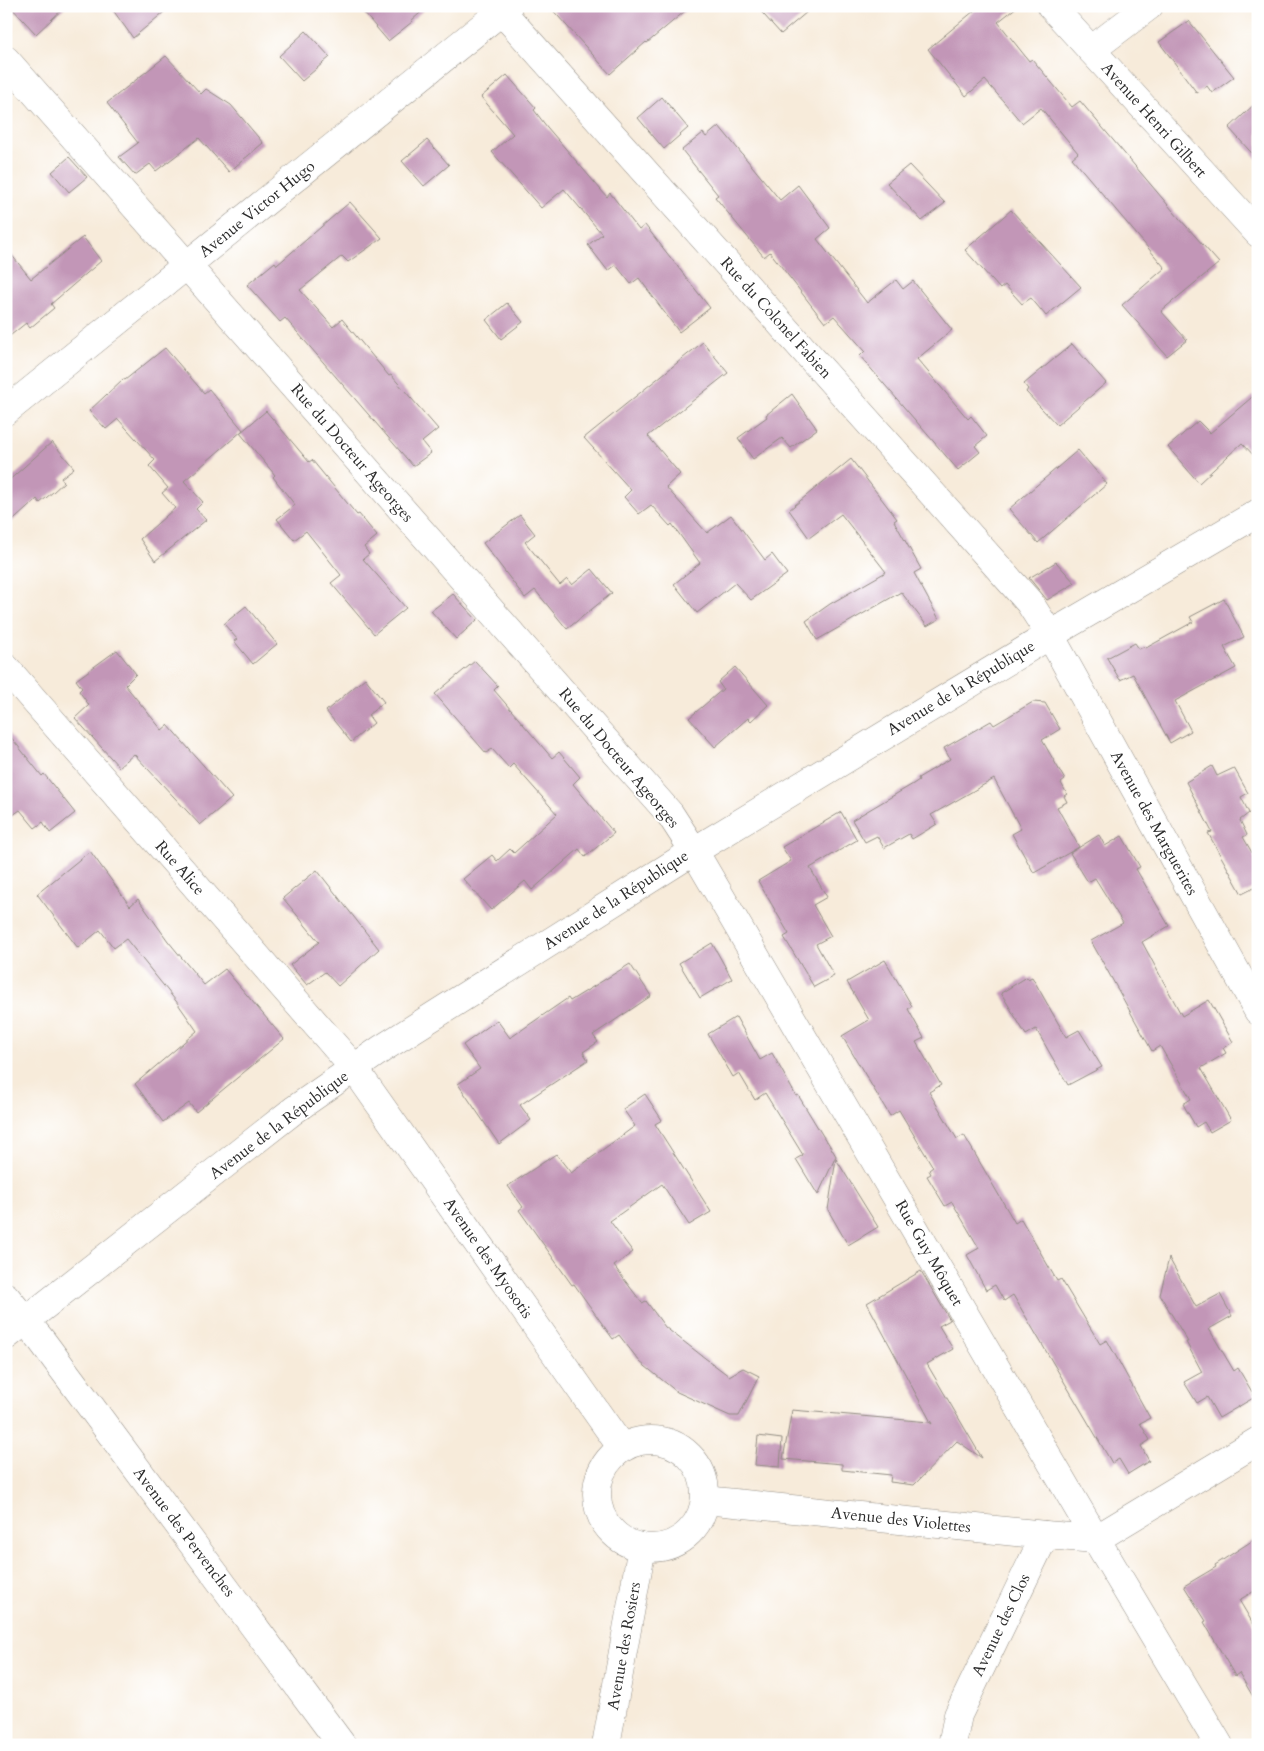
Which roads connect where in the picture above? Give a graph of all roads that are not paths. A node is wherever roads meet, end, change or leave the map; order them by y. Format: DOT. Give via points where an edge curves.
graph roads {
  1 [pos="1051,6"];
  2 [pos="1148,6"];
  3 [pos="502,8"];
  4 [pos="1091,50"];
  5 [pos="6,60"];
  6 [pos="1258,233"];
  7 [pos="187,266"];
  8 [pos="6,411"];
  9 [pos="1258,513"];
  10 [pos="1050,635"];
  11 [pos="6,668"];
  12 [pos="694,851"];
  13 [pos="1258,1011"];
  14 [pos="354,1068"];
  15 [pos="6,1297"];
  16 [pos="16,1328"];
  17 [pos="1258,1441"];
  18 [pos="622,1448"];
  19 [pos="705,1500"];
  20 [pos="1045,1535"];
  21 [pos="1096,1539"];
  22 [pos="642,1547"];
  23 [pos="342,1745"];
  24 [pos="606,1745"];
  25 [pos="952,1745"];
  26 [pos="1219,1745"];
  1 -- 4 [label="street, Avenue Henri Gilbert"];
  2 -- 4 [label="street"];
  3 -- 7 [label="street, Avenue Victor Hugo"];
  3 -- 10 [label="street, Rue du Colonel Fabien" via="1029,602"];
  4 -- 6 [label="street, Avenue Henri Gilbert"];
  5 -- 7 [label="street, Rue du Docteur Ageorges"];
  7 -- 8 [label="street, Avenue Victor Hugo"];
  7 -- 12 [label="street, Rue du Docteur Ageorges" via="670,814"];
  9 -- 10 [label="street, Avenue de la République"];
  10 -- 12 [label="street, Avenue de la République"];
  10 -- 13 [label="street, Avenue des Marguerites"];
  11 -- 14 [label="street, Rue Alice"];
  12 -- 14 [label="street, Avenue de la République"];
  12 -- 21 [label="street, Rue Guy Môquet"];
  14 -- 16 [label="street, Avenue de la République" via="294,1110"];
  14 -- 18 [label="street, Avenue des Myosotis"];
  15 -- 16 [label="street, Avenue des Pervenches"];
  16 -- 23 [label="street, Avenue des Pervenches"];
  17 -- 21 [label="street"];
  18 -- 19 [label="street" via="639,1441 660,1440 678,1446 696,1462 704,1478"];
  18 -- 22 [label="street" via="604,1467 597,1485 599,1508 607,1525 624,1541"];
  19 -- 20 [label="street, Avenue des Violettes"];
  19 -- 22 [label="street" via="699,1520 683,1538 666,1546"];
  20 -- 21 [label="street, Avenue des Violettes"];
  20 -- 25 [label="street, Avenue des Clos" via="958,1716"];
  21 -- 26 [label="street, Rue Guy Môquet"];
  22 -- 24 [label="street, Avenue des Rosiers"];
}
